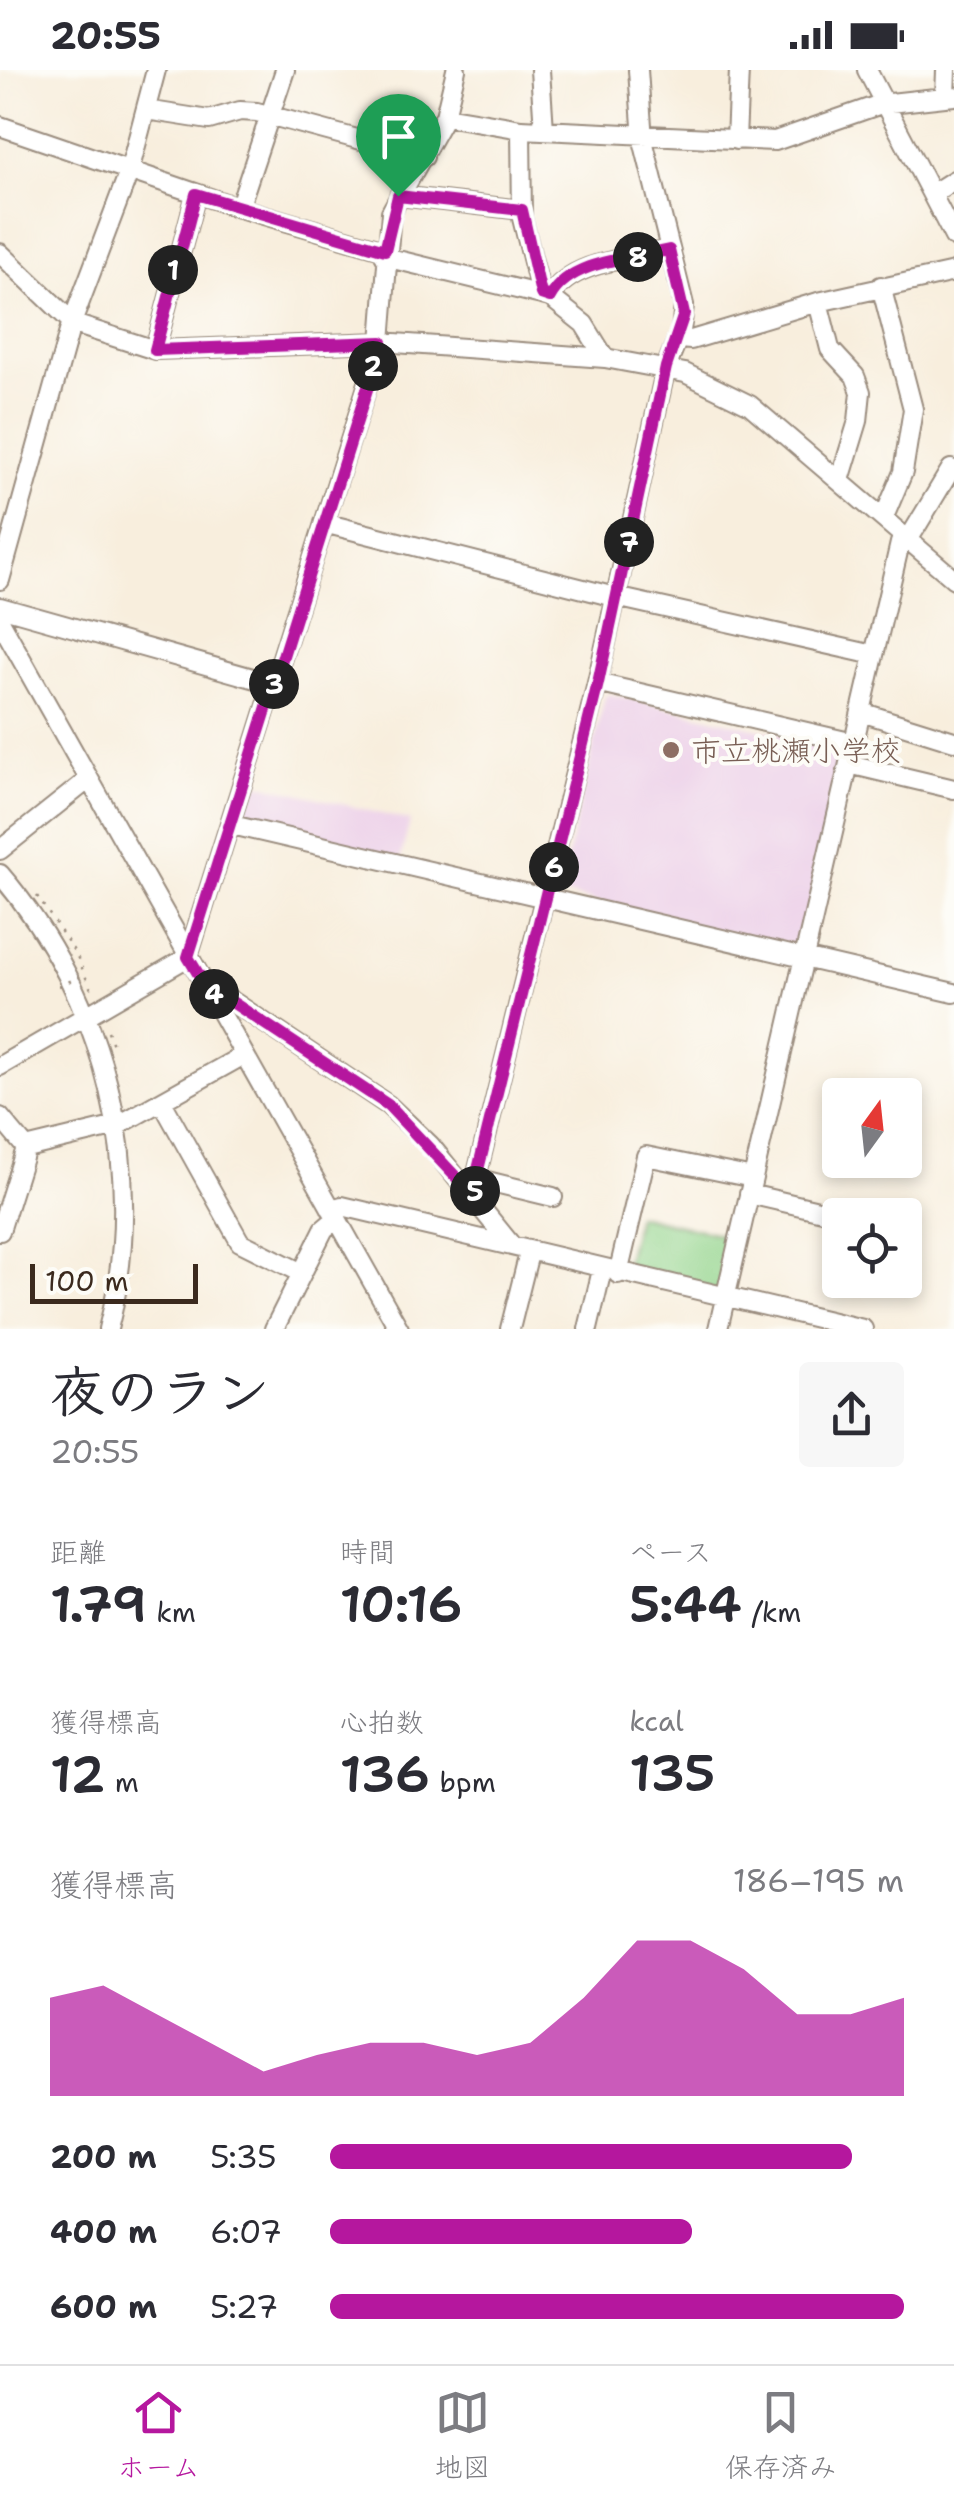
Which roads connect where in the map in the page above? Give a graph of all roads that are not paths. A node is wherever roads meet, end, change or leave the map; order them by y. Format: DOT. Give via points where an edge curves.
graph roads {
  1 [pos="156,70"];
  2 [pos="456,70"];
  3 [pos="540,70"];
  4 [pos="638,70"];
  5 [pos="739,70"];
  6 [pos="867,70"];
  7 [pos="946,70"];
  8 [pos="282,71"];
  9 [pos="950,97"];
  10 [pos="886,104"];
  11 [pos="146,110"];
  12 [pos="445,116"];
  13 [pos="267,117"];
  14 [pos="0,126"];
  15 [pos="521,129"];
  16 [pos="544,130"];
  17 [pos="642,135"];
  18 [pos="736,140"];
  19 [pos="424,157"];
  20 [pos="128,172"];
  21 [pos="954,180"];
  22 [pos="196,194"];
  23 [pos="932,194"];
  24 [pos="398,196"];
  25 [pos="239,208"];
  26 [pos="522,210"];
  27 [pos="954,237"];
  28 [pos="669,250"];
  29 [pos="0,253"];
  30 [pos="385,253"];
  31 [pos="954,272"];
  32 [pos="881,286"];
  33 [pos="546,296"];
  34 [pos="818,302"];
  35 [pos="74,324"];
  36 [pos="678,338"];
  37 [pos="382,342"];
  38 [pos="155,350"];
  39 [pos="605,358"];
  40 [pos="666,367"];
  41 [pos="951,468"];
  42 [pos="840,480"];
  43 [pos="884,517"];
  44 [pos="324,523"];
  45 [pos="910,537"];
  46 [pos="954,578"];
  47 [pos="0,580"];
  48 [pos="618,594"];
  49 [pos="0,607"];
  50 [pos="0,621"];
  51 [pos="874,654"];
  52 [pos="598,683"];
  53 [pos="274,684"];
  54 [pos="861,712"];
  55 [pos="954,741"];
  56 [pos="854,743"];
  57 [pos="849,764"];
  58 [pos="89,779"];
  59 [pos="954,788"];
  60 [pos="232,825"];
  61 [pos="0,850"];
  62 [pos="0,874"];
  63 [pos="547,898"];
  64 [pos="188,957"];
  65 [pos="804,960"];
  66 [pos="954,994"];
  67 [pos="211,995"];
  68 [pos="95,1013"];
  69 [pos="244,1056"];
  70 [pos="0,1066"];
  71 [pos="162,1102"];
  72 [pos="0,1117"];
  73 [pos="117,1126"];
  74 [pos="26,1148"];
  75 [pos="476,1186"];
  76 [pos="751,1186"];
  77 [pos="553,1197"];
  78 [pos="822,1209"];
  79 [pos="333,1214"];
  80 [pos="0,1231"];
  81 [pos="520,1249"];
  82 [pos="610,1272"];
  83 [pos="302,1273"];
  84 [pos="725,1299"];
  85 [pos="108,1329"];
  86 [pos="274,1329"];
  87 [pos="398,1329"];
  88 [pos="510,1329"];
  89 [pos="588,1329"];
  90 [pos="718,1329"];
  91 [pos="859,1329"];
  1 -- 11 [label="street"];
  2 -- 12 [label="street"];
  3 -- 16 [label="street"];
  4 -- 17 [label="street"];
  5 -- 18 [label="street"];
  6 -- 10 [label="street"];
  7 -- 9 [label="street"];
  8 -- 13 [label="street"];
  9 -- 10 [label="street"];
  10 -- 18 [label="street" via="786,141"];
  10 -- 23 [label="street"];
  11 -- 13 [label="street" via="209,120 246,110"];
  11 -- 20 [label="street"];
  12 -- 15 [label="street"];
  12 -- 19 [label="street"];
  13 -- 19 [label="street"];
  13 -- 25 [label="street"];
  14 -- 20 [label="street"];
  15 -- 16 [label="street"];
  15 -- 26 [label="street"];
  16 -- 17 [label="street"];
  17 -- 18 [label="street"];
  17 -- 28 [label="street"];
  19 -- 24 [label="street"];
  20 -- 22 [label="street"];
  20 -- 35 [label="street"];
  21 -- 23 [label="street"];
  22 -- 25 [label="street"];
  22 -- 38 [label="street"];
  23 -- 27 [label="street"];
  24 -- 26 [label="street"];
  24 -- 30 [label="street"];
  25 -- 30 [label="street"];
  26 -- 33 [label="street"];
  28 -- 33 [label="street" via="580,270"];
  28 -- 36 [label="street" via="684,305"];
  29 -- 35 [label="street"];
  30 -- 33 [label="street"];
  30 -- 37 [label="street"];
  31 -- 32 [label="street"];
  32 -- 34 [label="street"];
  32 -- 43 [label="street" via="912,409 903,472"];
  33 -- 39 [label="street" via="584,324"];
  34 -- 36 [label="street" via="691,340"];
  34 -- 42 [label="street" via="830,349 861,392"];
  35 -- 38 [label="street"];
  35 -- 47 [label="street"];
  36 -- 40 [label="street"];
  37 -- 38 [label="street"];
  37 -- 39 [label="street"];
  37 -- 44 [label="street"];
  39 -- 40 [label="street"];
  40 -- 42 [label="street" via="750,404"];
  40 -- 48 [label="street"];
  41 -- 45 [label="street"];
  42 -- 43 [label="street"];
  43 -- 45 [label="street"];
  44 -- 48 [label="street"];
  44 -- 53 [label="street"];
  45 -- 46 [label="street"];
  45 -- 51 [label="street" via="900,543"];
  48 -- 51 [label="street"];
  48 -- 52 [label="street"];
  49 -- 53 [label="street"];
  50 -- 58 [label="street"];
  51 -- 54 [label="street"];
  52 -- 56 [label="street"];
  52 -- 63 [label="street"];
  53 -- 60 [label="street"];
  54 -- 55 [label="street"];
  54 -- 56 [label="street"];
  56 -- 57 [label="street"];
  57 -- 59 [label="street"];
  57 -- 65 [label="street"];
  58 -- 61 [label="street"];
  58 -- 64 [label="street"];
  60 -- 63 [label="street"];
  60 -- 64 [label="street"];
  62 -- 68 [label="street"];
  63 -- 65 [label="street"];
  63 -- 75 [label="street"];
  64 -- 67 [label="street"];
  64 -- 68 [label="street"];
  65 -- 66 [label="street"];
  65 -- 76 [label="street"];
  67 -- 69 [label="street"];
  67 -- 75 [label="street" via="226,998 388,1105"];
  68 -- 70 [label="street"];
  68 -- 73 [label="street"];
  69 -- 71 [label="street"];
  69 -- 79 [label="street"];
  71 -- 73 [label="street"];
  71 -- 83 [label="street" via="240,1242"];
  72 -- 74 [label="street"];
  73 -- 74 [label="street"];
  73 -- 85 [label="street" via="121,1234"];
  74 -- 80 [label="street"];
  75 -- 77 [label="street"];
  75 -- 81 [label="street"];
  76 -- 78 [label="street"];
  76 -- 82 [label="street" via="646,1156"];
  76 -- 84 [label="street"];
  79 -- 81 [label="street" via="342,1206"];
  79 -- 83 [label="street"];
  79 -- 87 [label="street"];
  81 -- 82 [label="street"];
  81 -- 88 [label="street"];
  82 -- 84 [label="street"];
  82 -- 89 [label="street"];
  83 -- 86 [label="street"];
  84 -- 90 [label="street"];
  84 -- 91 [label="street"];
}
